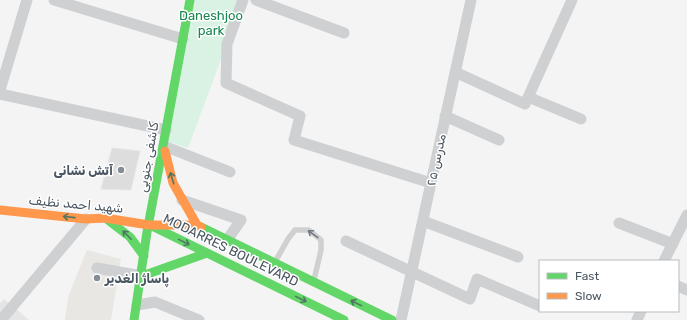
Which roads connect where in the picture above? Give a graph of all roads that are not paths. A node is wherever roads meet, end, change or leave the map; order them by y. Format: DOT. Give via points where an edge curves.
graph roads {
  1 [pos="27,0"];
  2 [pos="54,0"];
  3 [pos="190,0"];
  4 [pos="243,0"];
  5 [pos="256,0"];
  6 [pos="471,0"];
  7 [pos="572,0"];
  8 [pos="344,33"];
  9 [pos="182,38"];
  10 [pos="455,72"];
  11 [pos="1,82"];
  12 [pos="0,94"];
  13 [pos="528,97"];
  14 [pos="445,116"];
  15 [pos="581,119"];
  16 [pos="166,130"];
  17 [pos="499,140"];
  18 [pos="164,146"];
  19 [pos="230,172"];
  20 [pos="431,183"];
  21 [pos="182,200"];
  22 [pos="0,210"];
  23 [pos="105,218"];
  24 [pos="686,218"];
  25 [pos="86,219"];
  26 [pos="422,221"];
  27 [pos="619,223"];
  28 [pos="149,225"];
  29 [pos="197,225"];
  30 [pos="227,240"];
  31 [pos="346,241"];
  32 [pos="673,244"];
  33 [pos="207,253"];
  34 [pos="144,256"];
  35 [pos="518,257"];
  36 [pos="665,260"];
  37 [pos="275,263"];
  38 [pos="97,268"];
  39 [pos="412,271"];
  40 [pos="142,276"];
  41 [pos="314,282"];
  42 [pos="137,305"];
  43 [pos="539,306"];
  44 [pos="1,320"];
  45 [pos="134,320"];
  46 [pos="199,320"];
  47 [pos="344,320"];
  48 [pos="392,320"];
  49 [pos="400,320"];
  1 -- 11 [label="street"];
  2 -- 9 [label="street"];
  3 -- 9 [label="main road, کاشفی جنوبی"];
  4 -- 20 [label="street" via="227,44 226,83 300,116 294,140"];
  5 -- 8 [label="street"];
  6 -- 10 [label="street, مدرس ۲۵"];
  7 -- 13 [label="street"];
  9 -- 16 [label="main road, کاشفی جنوبی"];
  10 -- 13 [label="street" via="525,104"];
  10 -- 14 [label="street, مدرس ۲۵"];
  12 -- 16 [label="street"];
  13 -- 15 [label="street"];
  14 -- 17 [label="street"];
  14 -- 20 [label="street, مدرس ۲۵"];
  16 -- 18 [label="main road, کاشفی جنوبی"];
  18 -- 19 [label="street"];
  21 -- 18 [label="main road, one-way" via="173,183"];
  18 -- 28 [label="main road, کاشفی جنوبی"];
  20 -- 26 [label="street, مدرس ۲۵"];
  21 -- 29 [label="main road"];
  21 -- 30 [label="street" via="241,220"];
  25 -- 22 [label="main road, شهید احمد نظیف, one-way"];
  23 -- 25 [label="main road, شهید احمد نظیف"];
  23 -- 28 [label="main road, شهید احمد نظیف"];
  34 -- 23 [label="main road, one-way" via="130,237"];
  24 -- 32 [label="street"];
  25 -- 44 [label="street"];
  26 -- 35 [label="street"];
  26 -- 39 [label="street, مدرس ۲۵"];
  27 -- 32 [label="street"];
  28 -- 29 [label="main road, MODARRES BOULEVARD"];
  28 -- 33 [label="main road, MODARRES BOULEVARD, one-way"];
  28 -- 34 [label="main road, کاشفی جنوبی"];
  29 -- 30 [label="main road, MODARRES BOULEVARD"];
  30 -- 37 [label="main road, MODARRES BOULEVARD"];
  31 -- 39 [label="street"];
  32 -- 36 [label="street"];
  33 -- 40 [label="main road"];
  33 -- 47 [label="main road, MODARRES BOULEVARD, one-way"];
  34 -- 40 [label="main road, کاشفی جنوبی"];
  37 -- 41 [label="main road, MODARRES BOULEVARD"];
  41 -- 37 [label="lane, one-way" via="321,240 308,230 295,230"];
  38 -- 40 [label="street"];
  39 -- 43 [label="street" via="470,298 477,279"];
  39 -- 49 [label="street, مدرس ۲۵"];
  40 -- 42 [label="main road, کاشفی جنوبی"];
  48 -- 41 [label="main road, MODARRES BOULEVARD, one-way"];
  42 -- 45 [label="main road, کاشفی جنوبی"];
  42 -- 46 [label="street" via="155,302"];
}
